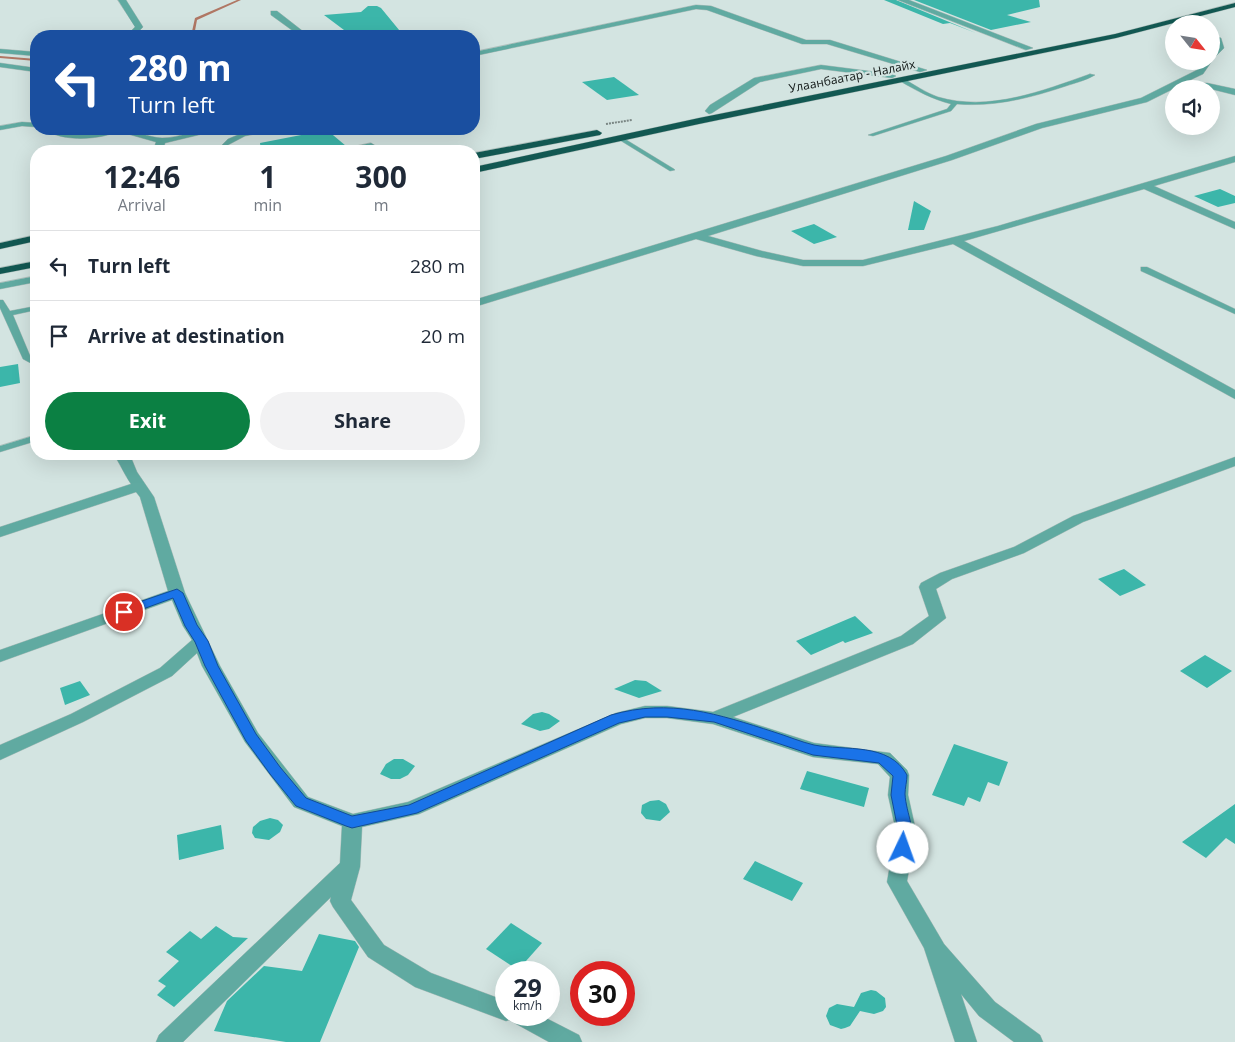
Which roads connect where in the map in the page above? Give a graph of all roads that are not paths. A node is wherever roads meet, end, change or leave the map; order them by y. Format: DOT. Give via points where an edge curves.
graph roads {
  1 [pos="122,0"];
  2 [pos="707,0"];
  3 [pos="902,0"];
  4 [pos="1232,0"];
  5 [pos="1235,5"];
  6 [pos="696,7"];
  7 [pos="274,13"];
  8 [pos="1203,15"];
  9 [pos="1165,26"];
  10 [pos="136,30"];
  11 [pos="297,30"];
  12 [pos="1029,48"];
  13 [pos="0,51"];
  14 [pos="480,53"];
  15 [pos="30,54"];
  16 [pos="0,65"];
  17 [pos="30,69"];
  18 [pos="923,70"];
  19 [pos="1200,72"];
  20 [pos="1092,75"];
  21 [pos="892,76"];
  22 [pos="902,80"];
  23 [pos="1184,80"];
  24 [pos="1220,89"];
  25 [pos="1165,90"];
  26 [pos="1233,91"];
  27 [pos="954,103"];
  28 [pos="709,111"];
  29 [pos="30,125"];
  30 [pos="0,128"];
  31 [pos="620,128"];
  32 [pos="611,130"];
  33 [pos="58,135"];
  34 [pos="89,135"];
  35 [pos="140,135"];
  36 [pos="186,135"];
  37 [pos="246,135"];
  38 [pos="871,135"];
  39 [pos="620,138"];
  40 [pos="161,141"];
  41 [pos="160,145"];
  42 [pos="225,145"];
  43 [pos="480,155"];
  44 [pos="1235,160"];
  45 [pos="480,169"];
  46 [pos="672,170"];
  47 [pos="1146,186"];
  48 [pos="1235,226"];
  49 [pos="696,235"];
  50 [pos="30,239"];
  51 [pos="956,241"];
  52 [pos="0,246"];
  53 [pos="30,265"];
  54 [pos="1144,269"];
  55 [pos="0,271"];
  56 [pos="30,280"];
  57 [pos="0,286"];
  58 [pos="0,302"];
  59 [pos="480,302"];
  60 [pos="30,309"];
  61 [pos="1235,312"];
  62 [pos="8,314"];
  63 [pos="30,361"];
  64 [pos="1235,395"];
  65 [pos="30,440"];
  66 [pos="0,449"];
  67 [pos="126,460"];
  68 [pos="1235,461"];
  69 [pos="139,486"];
  70 [pos="0,532"];
  71 [pos="177,593"];
  72 [pos="201,641"];
  73 [pos="0,656"];
  74 [pos="714,718"];
  75 [pos="0,753"];
  76 [pos="352,822"];
  77 [pos="350,866"];
  78 [pos="934,946"];
  79 [pos="495,1007"];
  80 [pos="539,1026"];
  81 [pos="167,1042"];
  82 [pos="570,1042"];
  83 [pos="966,1042"];
  84 [pos="1032,1042"];
  1 -- 10 [label="street" via="139,27"];
  2 -- 6 [label="street"];
  3 -- 12 [label="street"];
  4 -- 12 [label="highway, Улаанбаатар - Налайх" via="1108,32"];
  5 -- 8 [label="highway, Улаанбаатар - Налайх"];
  6 -- 14 [label="street"];
  6 -- 18 [label="street" via="708,8 805,42 827,42"];
  7 -- 11 [label="street"];
  9 -- 22 [label="highway, Улаанбаатар - Налайх"];
  12 -- 18 [label="highway, Улаанбаатар - Налайх"];
  13 -- 15 [label="street"];
  16 -- 17 [label="street"];
  18 -- 21 [label="highway, Улаанбаатар - Налайх"];
  19 -- 23 [label="street"];
  19 -- 26 [label="street"];
  20 -- 27 [label="lane" via="1014,98 973,104"];
  21 -- 28 [label="highway, Улаанбаатар - Налайх"];
  21 -- 28 [label="street" via="821,67 757,80"];
  22 -- 27 [label="lane" via="933,98"];
  22 -- 39 [label="highway, Улаанбаатар - Налайх"];
  24 -- 26 [label="street"];
  25 -- 49 [label="street" via="1144,100 1039,126 949,158"];
  27 -- 38 [label="lane" via="949,110"];
  28 -- 31 [label="highway, Улаанбаатар - Налайх"];
  29 -- 30 [label="lane"];
  32 -- 43 [label="highway"];
  33 -- 34 [label="lane"];
  35 -- 40 [label="street"];
  36 -- 40 [label="street"];
  37 -- 42 [label="lane"];
  39 -- 45 [label="highway, Улаанбаатар - Налайх"];
  39 -- 46 [label="lane"];
  40 -- 41 [label="street"];
  44 -- 47 [label="street"];
  47 -- 48 [label="street"];
  47 -- 51 [label="street"];
  49 -- 51 [label="street" via="803,263 863,263"];
  49 -- 59 [label="street"];
  50 -- 52 [label="highway"];
  51 -- 64 [label="street"];
  53 -- 55 [label="highway"];
  54 -- 61 [label="lane"];
  56 -- 57 [label="street"];
  58 -- 62 [label="lane"];
  60 -- 62 [label="lane"];
  62 -- 63 [label="lane"];
  65 -- 66 [label="lane"];
  67 -- 69 [label="street"];
  68 -- 74 [label="street" via="1078,519 1020,550 946,576 928,586 938,618 907,640"];
  69 -- 70 [label="street"];
  69 -- 71 [label="street" via="147,497"];
  71 -- 72 [label="street"];
  71 -- 73 [label="street"];
  72 -- 75 [label="street" via="166,672"];
  72 -- 76 [label="street" via="211,666 251,737 301,802"];
  74 -- 76 [label="street" via="645,712 616,719 412,810"];
  74 -- 78 [label="street" via="813,750 883,758 900,775 898,795 906,830 897,882"];
  76 -- 77 [label="street"];
  77 -- 79 [label="street" via="340,901 376,951 423,980"];
  77 -- 81 [label="street"];
  78 -- 83 [label="street"];
  78 -- 84 [label="street" via="987,1009"];
  80 -- 82 [label="street"];
}
